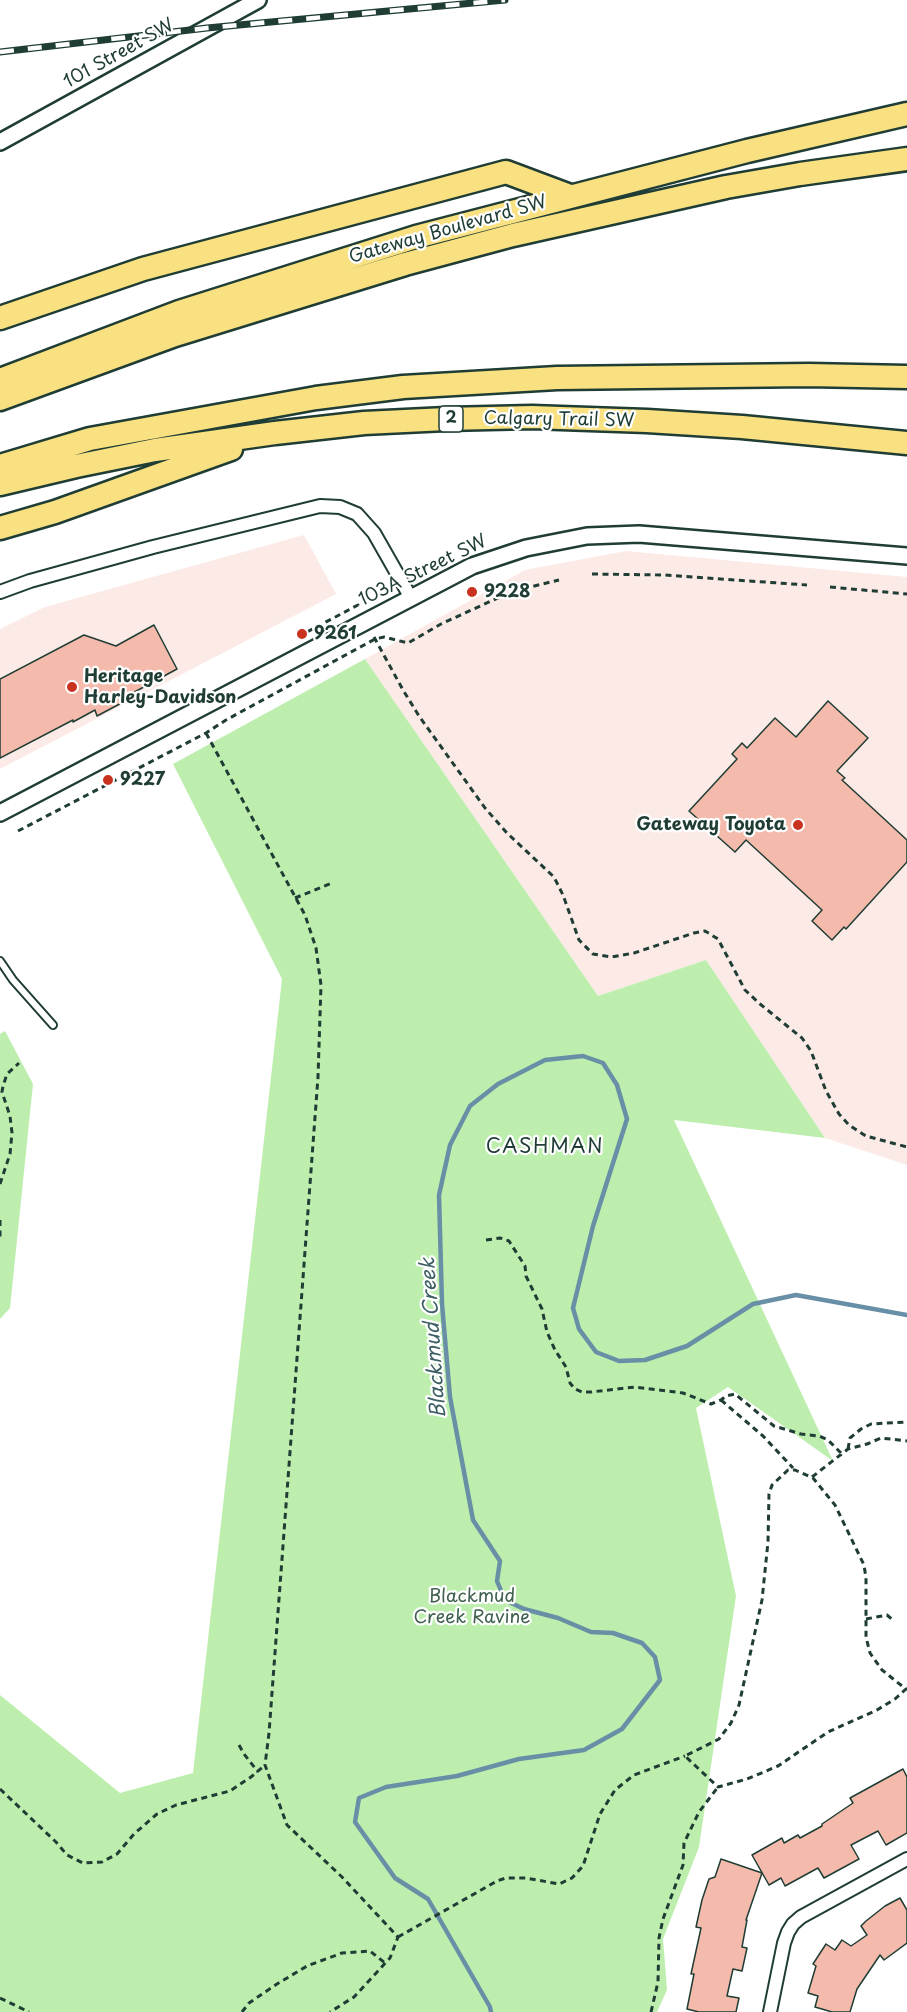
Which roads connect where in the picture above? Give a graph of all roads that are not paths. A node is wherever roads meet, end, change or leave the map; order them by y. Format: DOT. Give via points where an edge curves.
graph roads {
  1 [pos="258,0"];
  2 [pos="907,114"];
  3 [pos="0,142"];
  4 [pos="907,159"];
  5 [pos="570,196"];
  6 [pos="0,318"];
  7 [pos="907,377"];
  8 [pos="0,380"];
  9 [pos="0,399"];
  10 [pos="274,433"];
  11 [pos="907,443"];
  12 [pos="0,466"];
  13 [pos="0,484"];
  14 [pos="0,528"];
  15 [pos="907,556"];
  16 [pos="0,592"];
  17 [pos="411,598"];
  18 [pos="0,813"];
  19 [pos="0,960"];
  20 [pos="53,1025"];
  21 [pos="907,1859"];
  22 [pos="770,2012"];
  1 -- 3 [label="street, 101 Street SW"];
  2 -- 5 [label="highway, Gateway Boulevard SW"];
  4 -- 9 [label="highway" via="726,187 502,238 186,332"];
  5 -- 6 [label="highway" via="506,172 143,269"];
  5 -- 8 [label="highway, Gateway Boulevard SW" via="416,237 241,291"];
  7 -- 12 [label="highway" via="557,378 403,387 316,398 90,439"];
  10 -- 11 [label="highway, Calgary Trail SW / 2" via="364,423 532,417 742,427"];
  10 -- 13 [label="highway, Calgary Trail SW / 2" via="156,450"];
  10 -- 14 [label="highway"];
  15 -- 17 [label="street, 103A Street SW" via="639,534 587,536 499,556"];
  16 -- 17 [label="street" via="153,547 320,506 340,507 357,514 374,533"];
  17 -- 18 [label="street, 103A Street SW"];
  19 -- 20 [label="lane"];
  21 -- 22 [label="street" via="793,1924 784,1943"];
}
